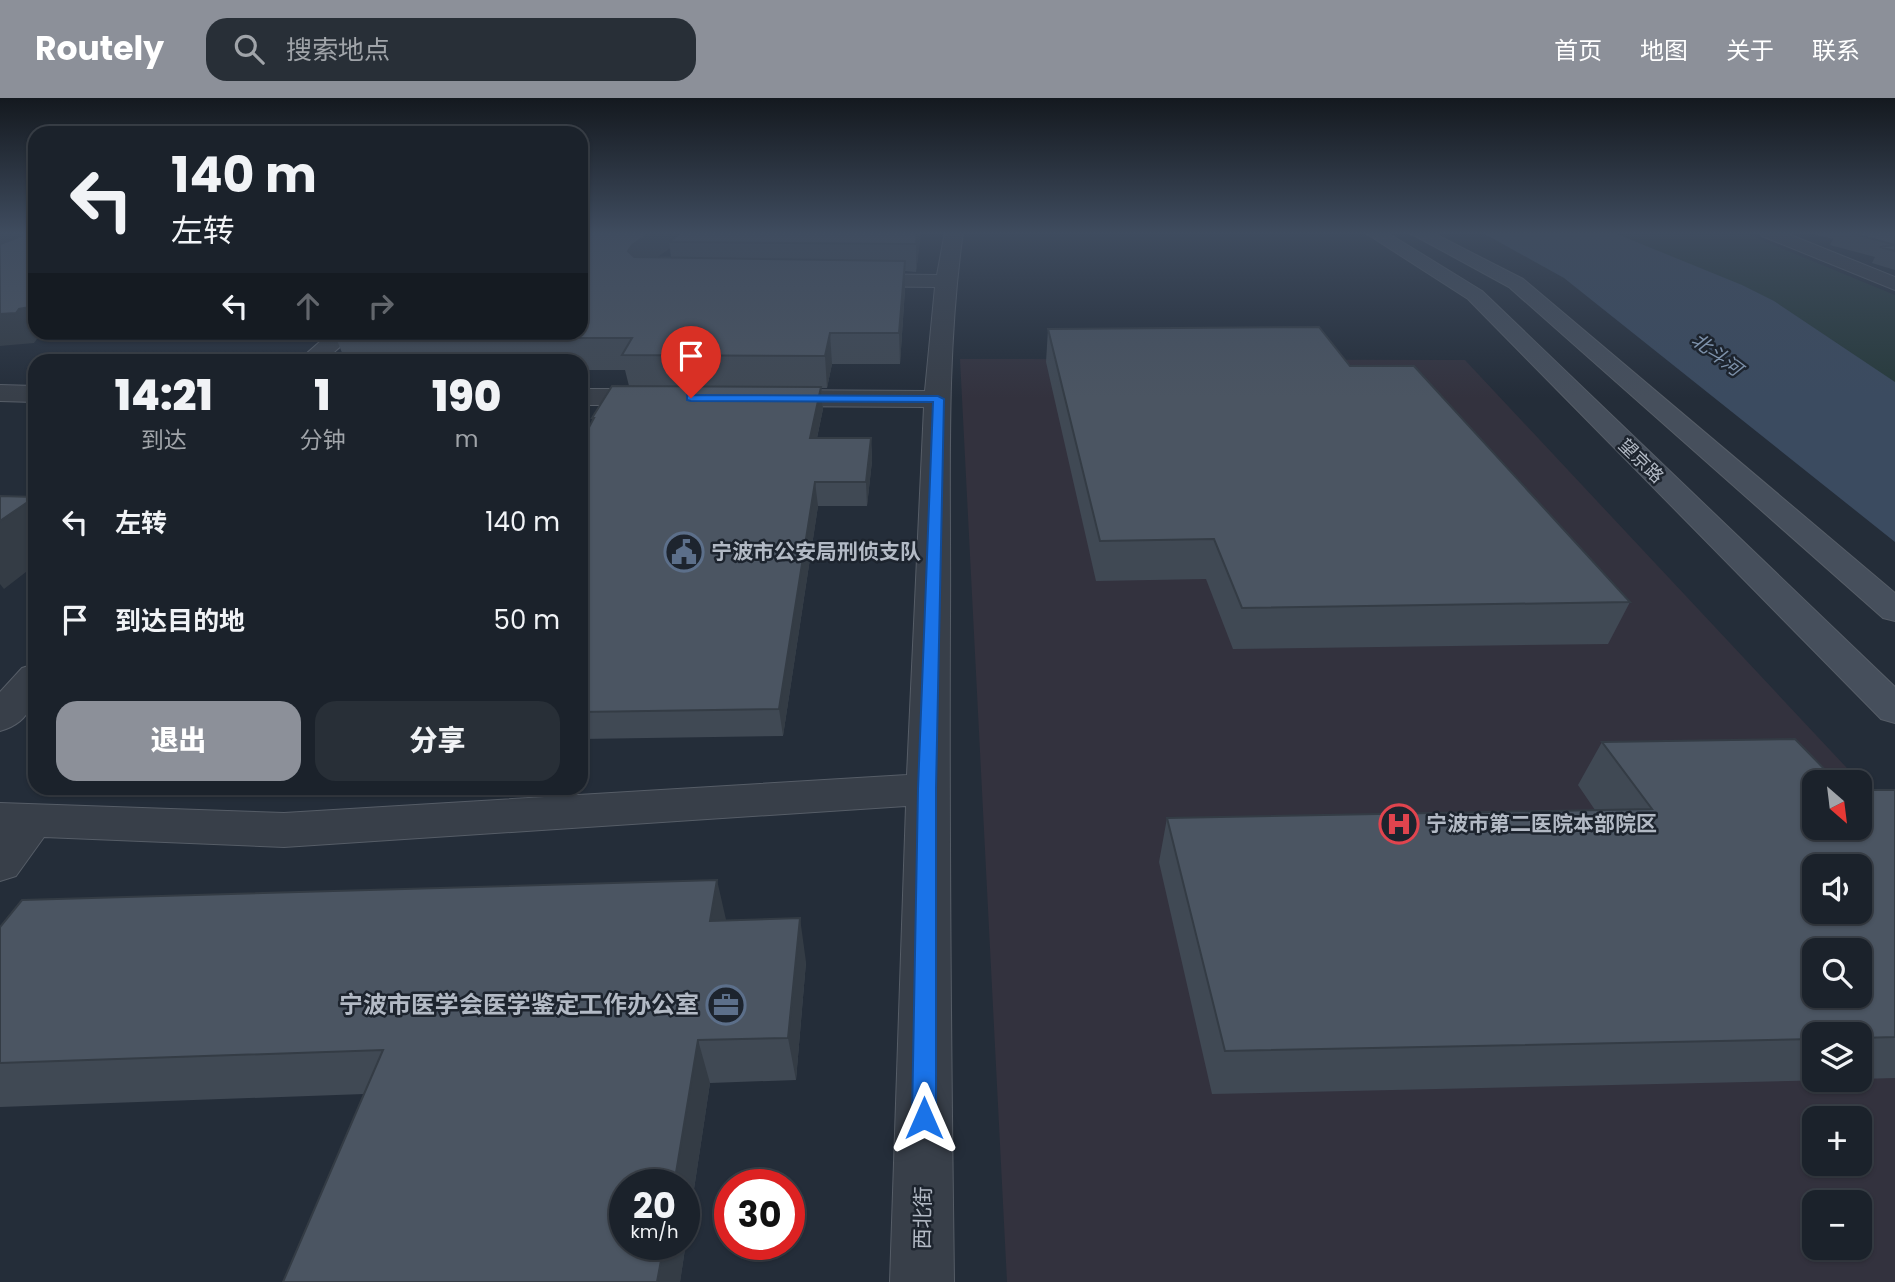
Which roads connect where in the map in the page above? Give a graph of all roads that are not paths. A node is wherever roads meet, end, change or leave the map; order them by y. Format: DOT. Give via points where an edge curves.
graph roads {
  1 [pos="945,287"];
  2 [pos="1464,287"];
  3 [pos="1521,287"];
  4 [pos="336,340"];
  5 [pos="318,354"];
  6 [pos="0,393"];
  7 [pos="28,394"];
  8 [pos="588,397"];
  9 [pos="677,397"];
  10 [pos="746,398"];
  11 [pos="938,399"];
  12 [pos="1895,611"];
  13 [pos="28,684"];
  14 [pos="1895,710"];
  15 [pos="0,718"];
  16 [pos="927,789"];
  17 [pos="16,819"];
  18 [pos="0,863"];
  19 [pos="922,1282"];
  1 -- 11 [label="street, 西北街"];
  2 -- 14 [label="main road, 望京路"];
  3 -- 12 [label="main road"];
  4 -- 5 [label="street"];
  6 -- 7 [label="street"];
  8 -- 9 [label="street"];
  10 -- 11 [label="street"];
  11 -- 16 [label="street, 西北街"];
  13 -- 15 [label="street"];
  16 -- 17 [label="street" via="284,830"];
  16 -- 19 [label="street, 西北街"];
  17 -- 18 [label="street"];
}
